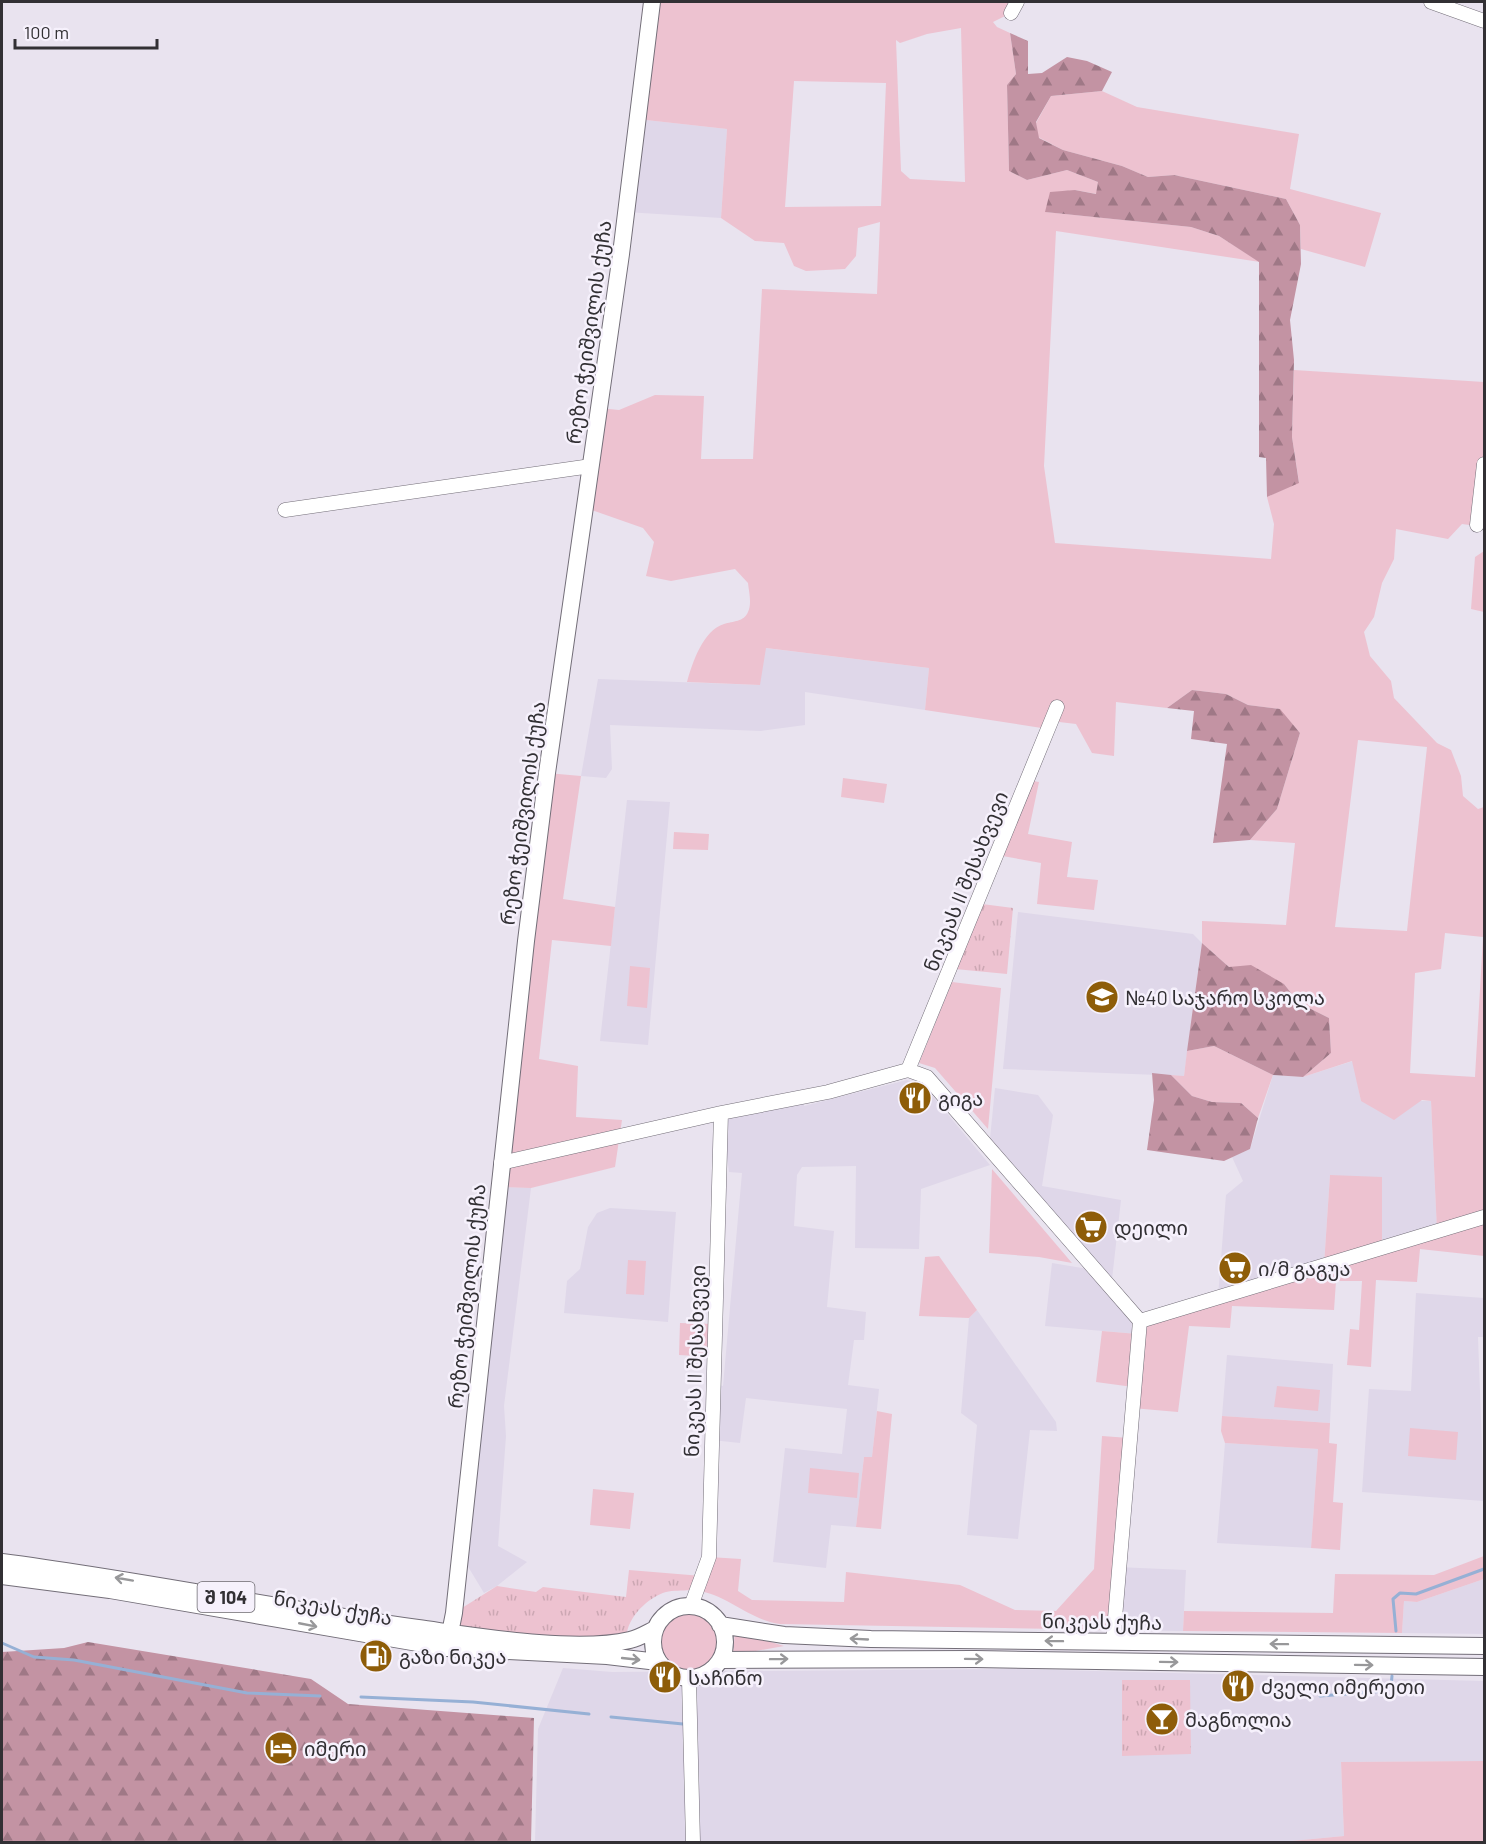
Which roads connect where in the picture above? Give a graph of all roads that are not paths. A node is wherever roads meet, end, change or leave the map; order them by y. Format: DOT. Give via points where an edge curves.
graph roads {
  1 [pos="652,2"];
  2 [pos="1431,2"];
  3 [pos="1485,21"];
  4 [pos="1485,464"];
  5 [pos="591,466"];
  6 [pos="285,510"];
  7 [pos="1477,525"];
  8 [pos="1057,707"];
  9 [pos="908,1070"];
  10 [pos="721,1113"];
  11 [pos="501,1163"];
  12 [pos="1485,1217"];
  13 [pos="1140,1321"];
  14 [pos="2,1562"];
  15 [pos="2,1576"];
  16 [pos="691,1606"];
  17 [pos="720,1625"];
  18 [pos="655,1629"];
  19 [pos="449,1640"];
  20 [pos="1113,1642"];
  21 [pos="1485,1646"];
  22 [pos="720,1660"];
  23 [pos="658,1662"];
  24 [pos="1485,1667"];
  25 [pos="689,1678"];
  26 [pos="693,1842"];
  1 -- 5 [label="main road, რეზო ჭეიშვილის ქუჩა"];
  2 -- 3 [label="street"];
  4 -- 7 [label="street"];
  5 -- 6 [label="street"];
  5 -- 11 [label="main road, რეზო ჭეიშვილის ქუჩა" via="546,785"];
  8 -- 9 [label="street, ნიკეას II შესახვევი"];
  9 -- 10 [label="street" via="828,1092"];
  9 -- 13 [label="street" via="927,1077"];
  10 -- 11 [label="street"];
  10 -- 16 [label="street, ნიკეას II შესახვევი" via="709,1557"];
  11 -- 19 [label="main road, რეზო ჭეიშვილის ქუჩა"];
  12 -- 13 [label="street"];
  13 -- 20 [label="street"];
  19 -- 14 [label="main road, ნიკეას ქუჩა / შ 104, one-way" via="341,1617"];
  15 -- 19 [label="main road, ნიკეას ქუჩა / შ 104, one-way"];
  16 -- 17 [label="main road, ნიკეას ქუჩა" via="712,1615"];
  16 -- 18 [label="main road, ნიკეას ქუჩა" via="669,1612"];
  20 -- 17 [label="main road, ნიკეას ქუჩა, one-way" via="860,1639 784,1635"];
  17 -- 22 [label="main road" via="724,1648"];
  18 -- 19 [label="main road, ნიკეას ქუჩა" via="632,1639 604,1643"];
  18 -- 23 [label="main road"];
  19 -- 23 [label="main road, ნიკეას ქუჩა, one-way"];
  21 -- 20 [label="main road, ნიკეას ქუჩა, one-way"];
  22 -- 24 [label="main road, ნიკეას ქუჩა, one-way" via="975,1659"];
  22 -- 25 [label="main road" via="707,1673"];
  23 -- 25 [label="main road, ნიკეას ქუჩა" via="677,1677"];
  25 -- 26 [label="street"];
}
